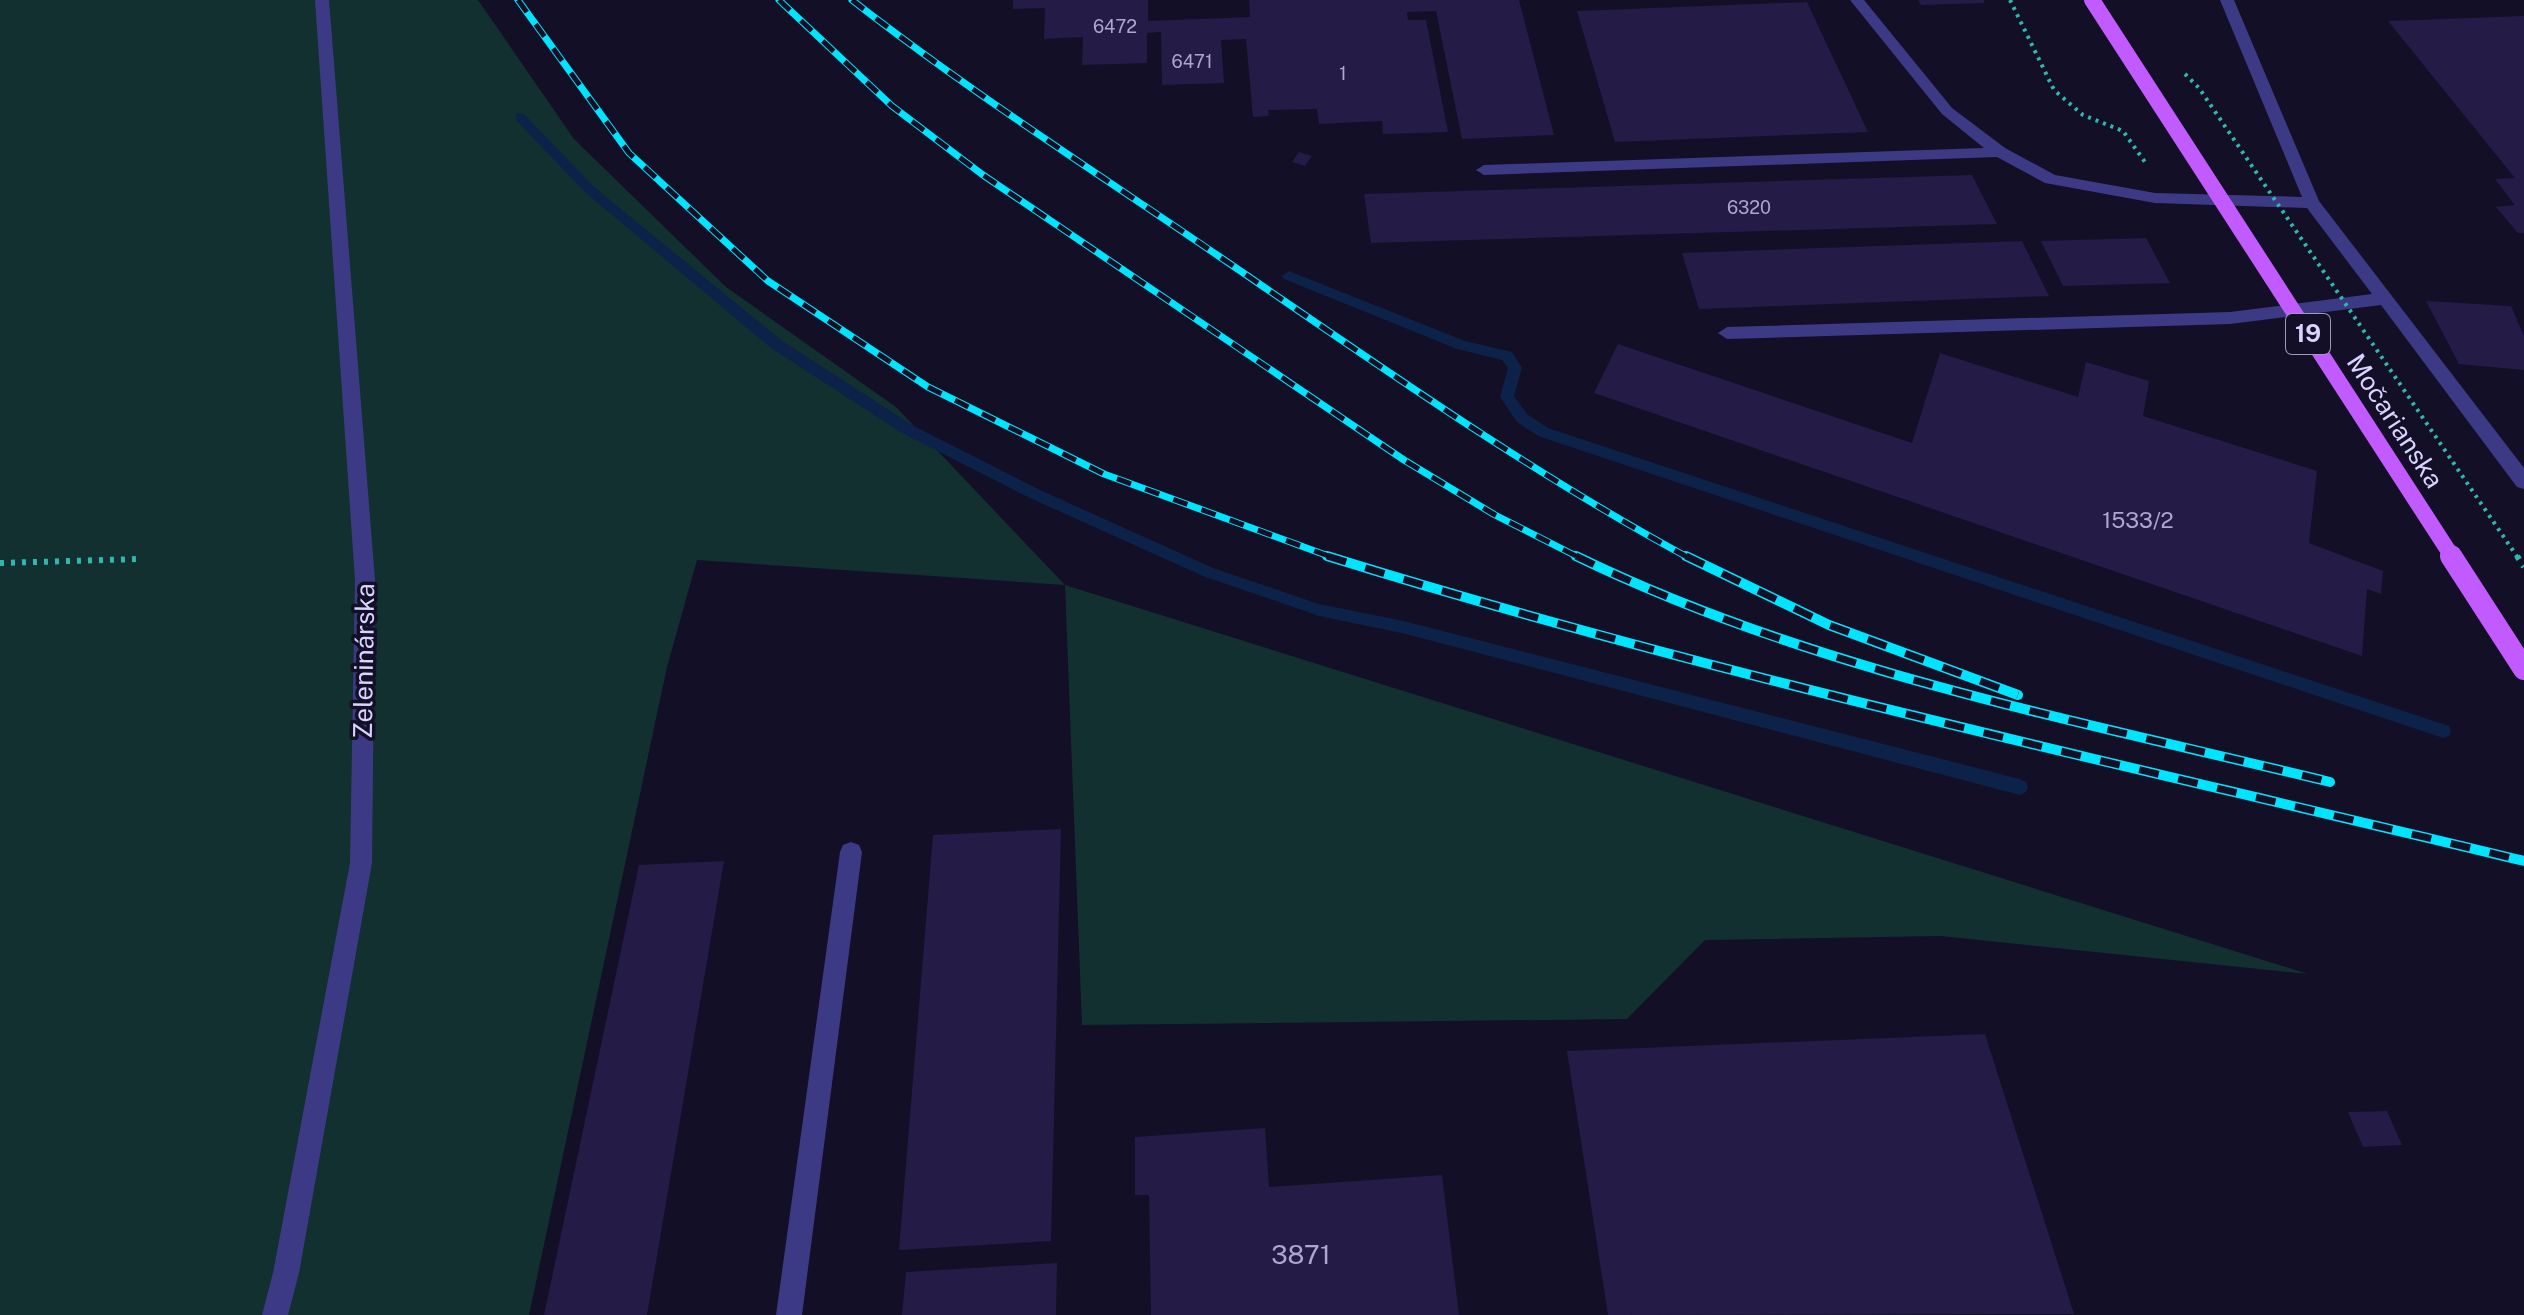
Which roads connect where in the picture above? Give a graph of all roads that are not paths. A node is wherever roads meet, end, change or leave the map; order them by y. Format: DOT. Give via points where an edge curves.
graph roads {
  1 [pos="322,0"];
  2 [pos="1857,0"];
  3 [pos="2092,0"];
  4 [pos="2227,0"];
  5 [pos="2000,152"];
  6 [pos="1484,170"];
  7 [pos="2312,203"];
  8 [pos="2384,299"];
  9 [pos="1727,333"];
  10 [pos="2524,482"];
  11 [pos="2524,669"];
  12 [pos="851,852"];
  13 [pos="275,1315"];
  14 [pos="789,1315"];
  1 -- 13 [label="lane, Zeleninárska" via="365,580 361,863"];
  2 -- 5 [label="lane" via="1947,111"];
  3 -- 11 [label="main road, Močarianska / 19, bridge"];
  4 -- 7 [label="lane"];
  5 -- 6 [label="lane"];
  5 -- 7 [label="lane" via="2051,179 2172,198"];
  7 -- 8 [label="lane"];
  8 -- 9 [label="lane" via="2230,318"];
  8 -- 10 [label="lane"];
  12 -- 14 [label="lane"];
}
